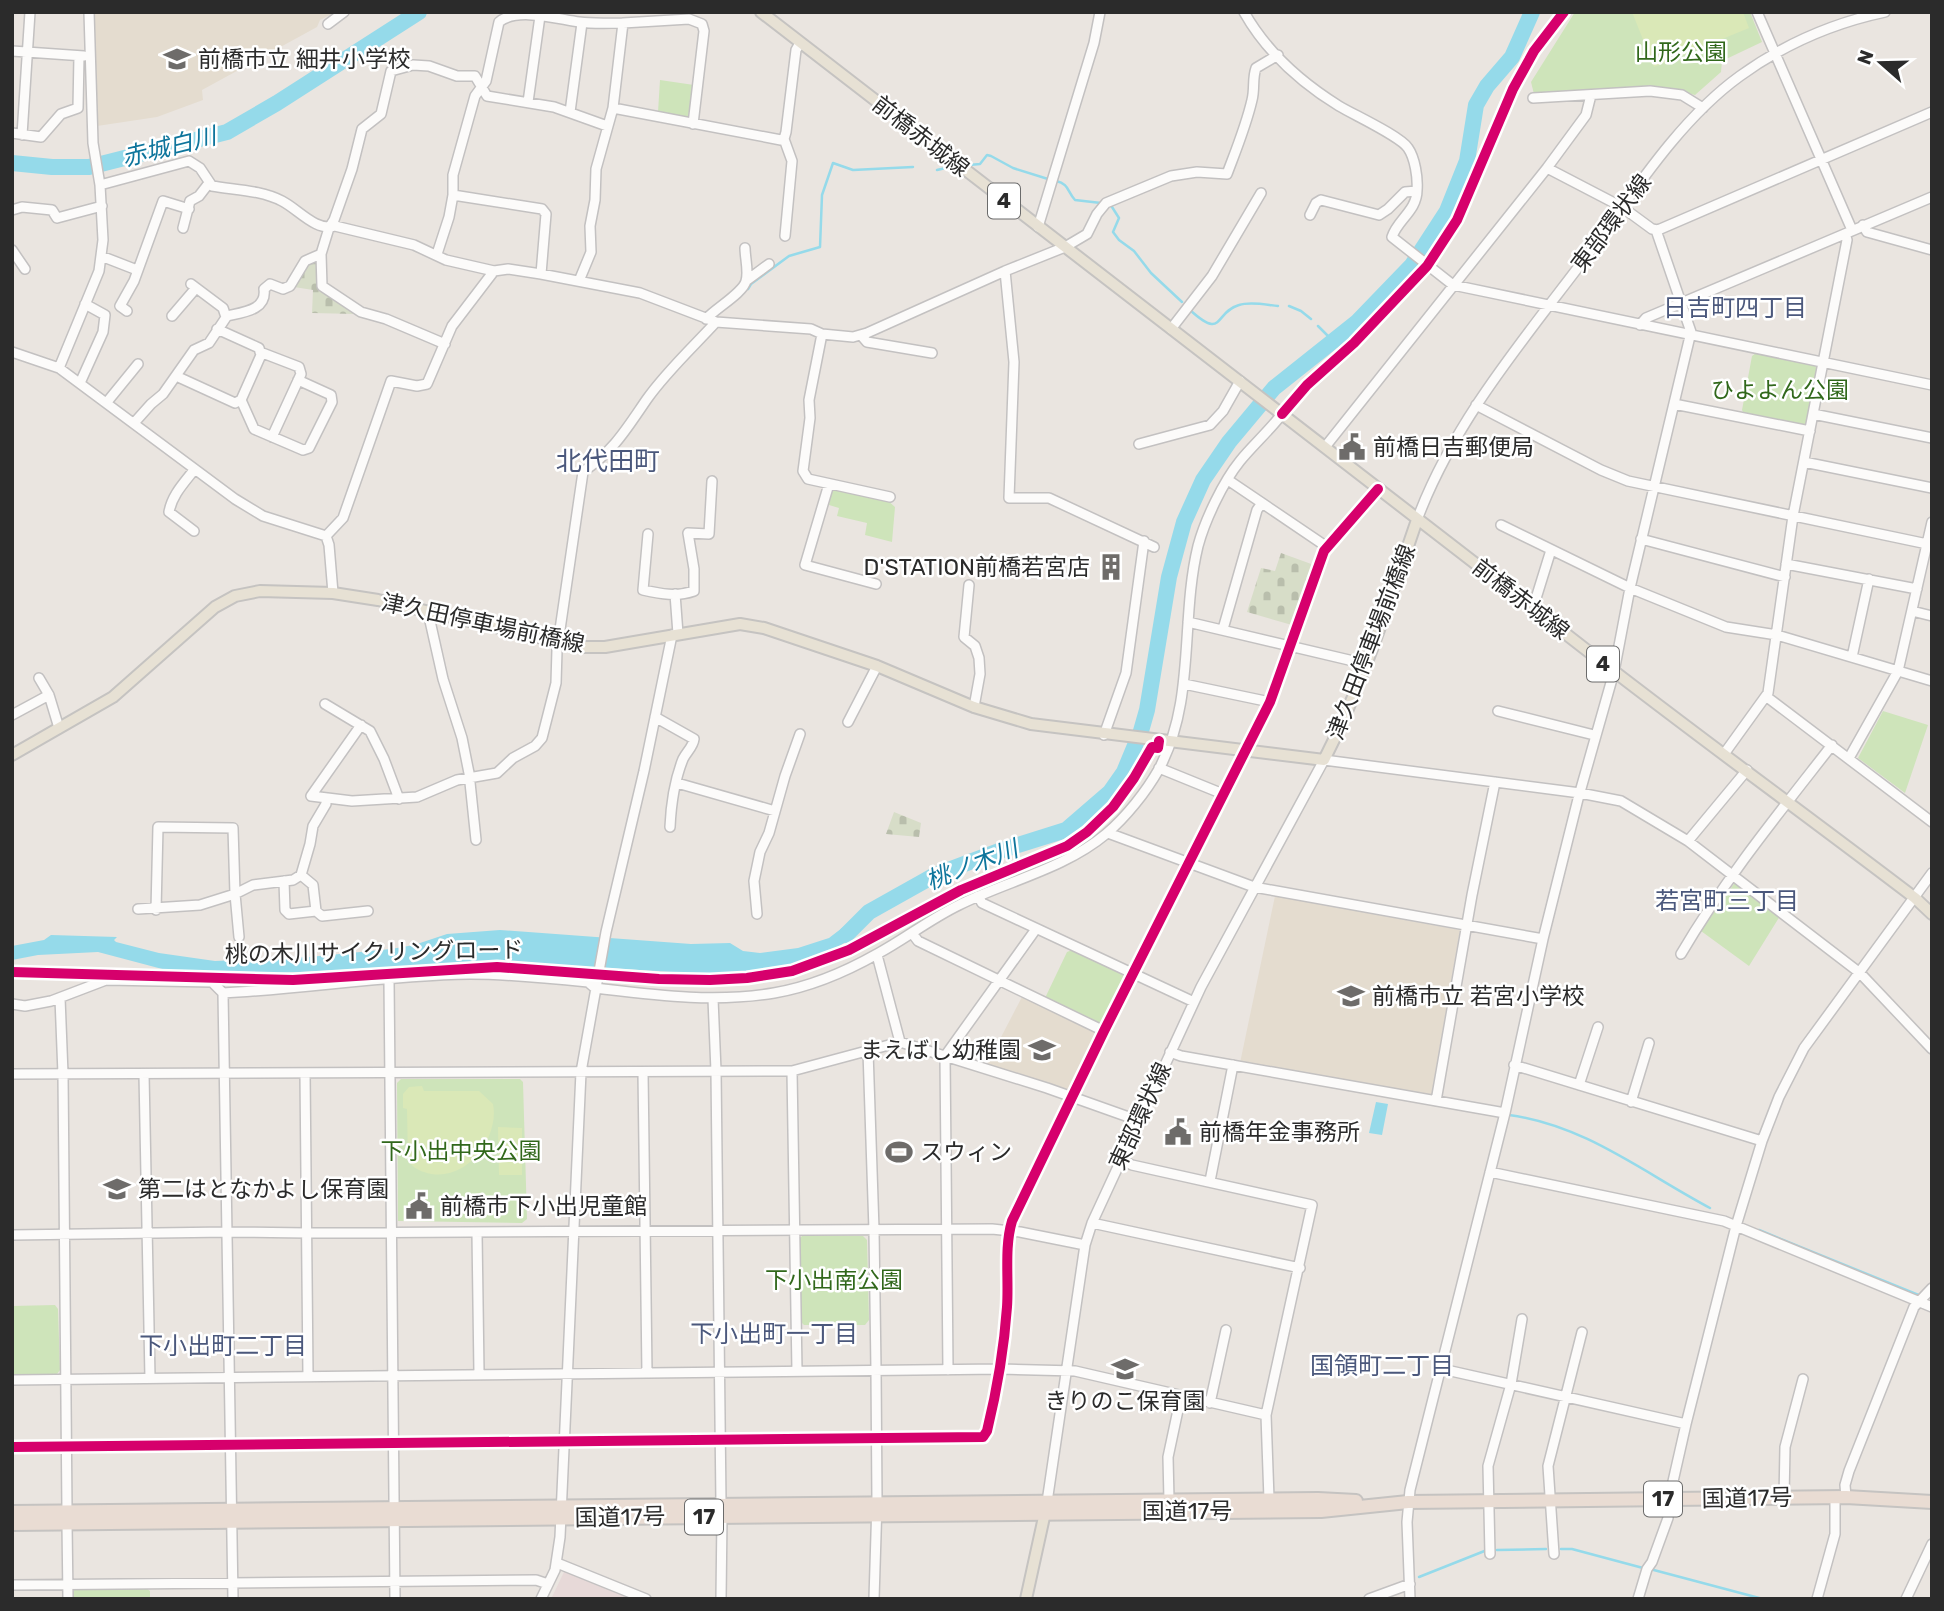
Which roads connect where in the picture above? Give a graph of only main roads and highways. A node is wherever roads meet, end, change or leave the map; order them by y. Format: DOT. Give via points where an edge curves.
graph roads {
  1 [pos="761,12"];
  2 [pos="1417,520"];
  3 [pos="12,755"];
  4 [pos="1932,914"];
  5 [pos="1401,1502"];
  6 [pos="1932,1502"];
  7 [pos="1046,1507"];
  8 [pos="12,1512"];
  9 [pos="67,1517"];
  10 [pos="12,1524"];
  11 [pos="1026,1599"];
  1 -- 2 [label="main road, 前橋赤城線 / 4"];
  2 -- 3 [label="main road, 津久田停車場前橋線" via="1366,664 1324,760 1031,724 974,707 877,666 740,624 582,647 333,593 260,591 235,596 215,607 113,697"];
  2 -- 4 [label="main road, 前橋赤城線 / 4"];
  5 -- 6 [label="highway, 国道17号 / 17" via="1841,1497"];
  5 -- 7 [label="highway, 国道17号 / 17" via="1169,1500"];
  5 -- 7 [label="highway, 国道17号 / 17" via="1321,1511"];
  7 -- 9 [label="highway, 国道17号 / 17"];
  7 -- 11 [label="main road"];
  8 -- 9 [label="highway, 国道17号 / 17"];
  9 -- 10 [label="highway, 国道17号 / 17"];
}
